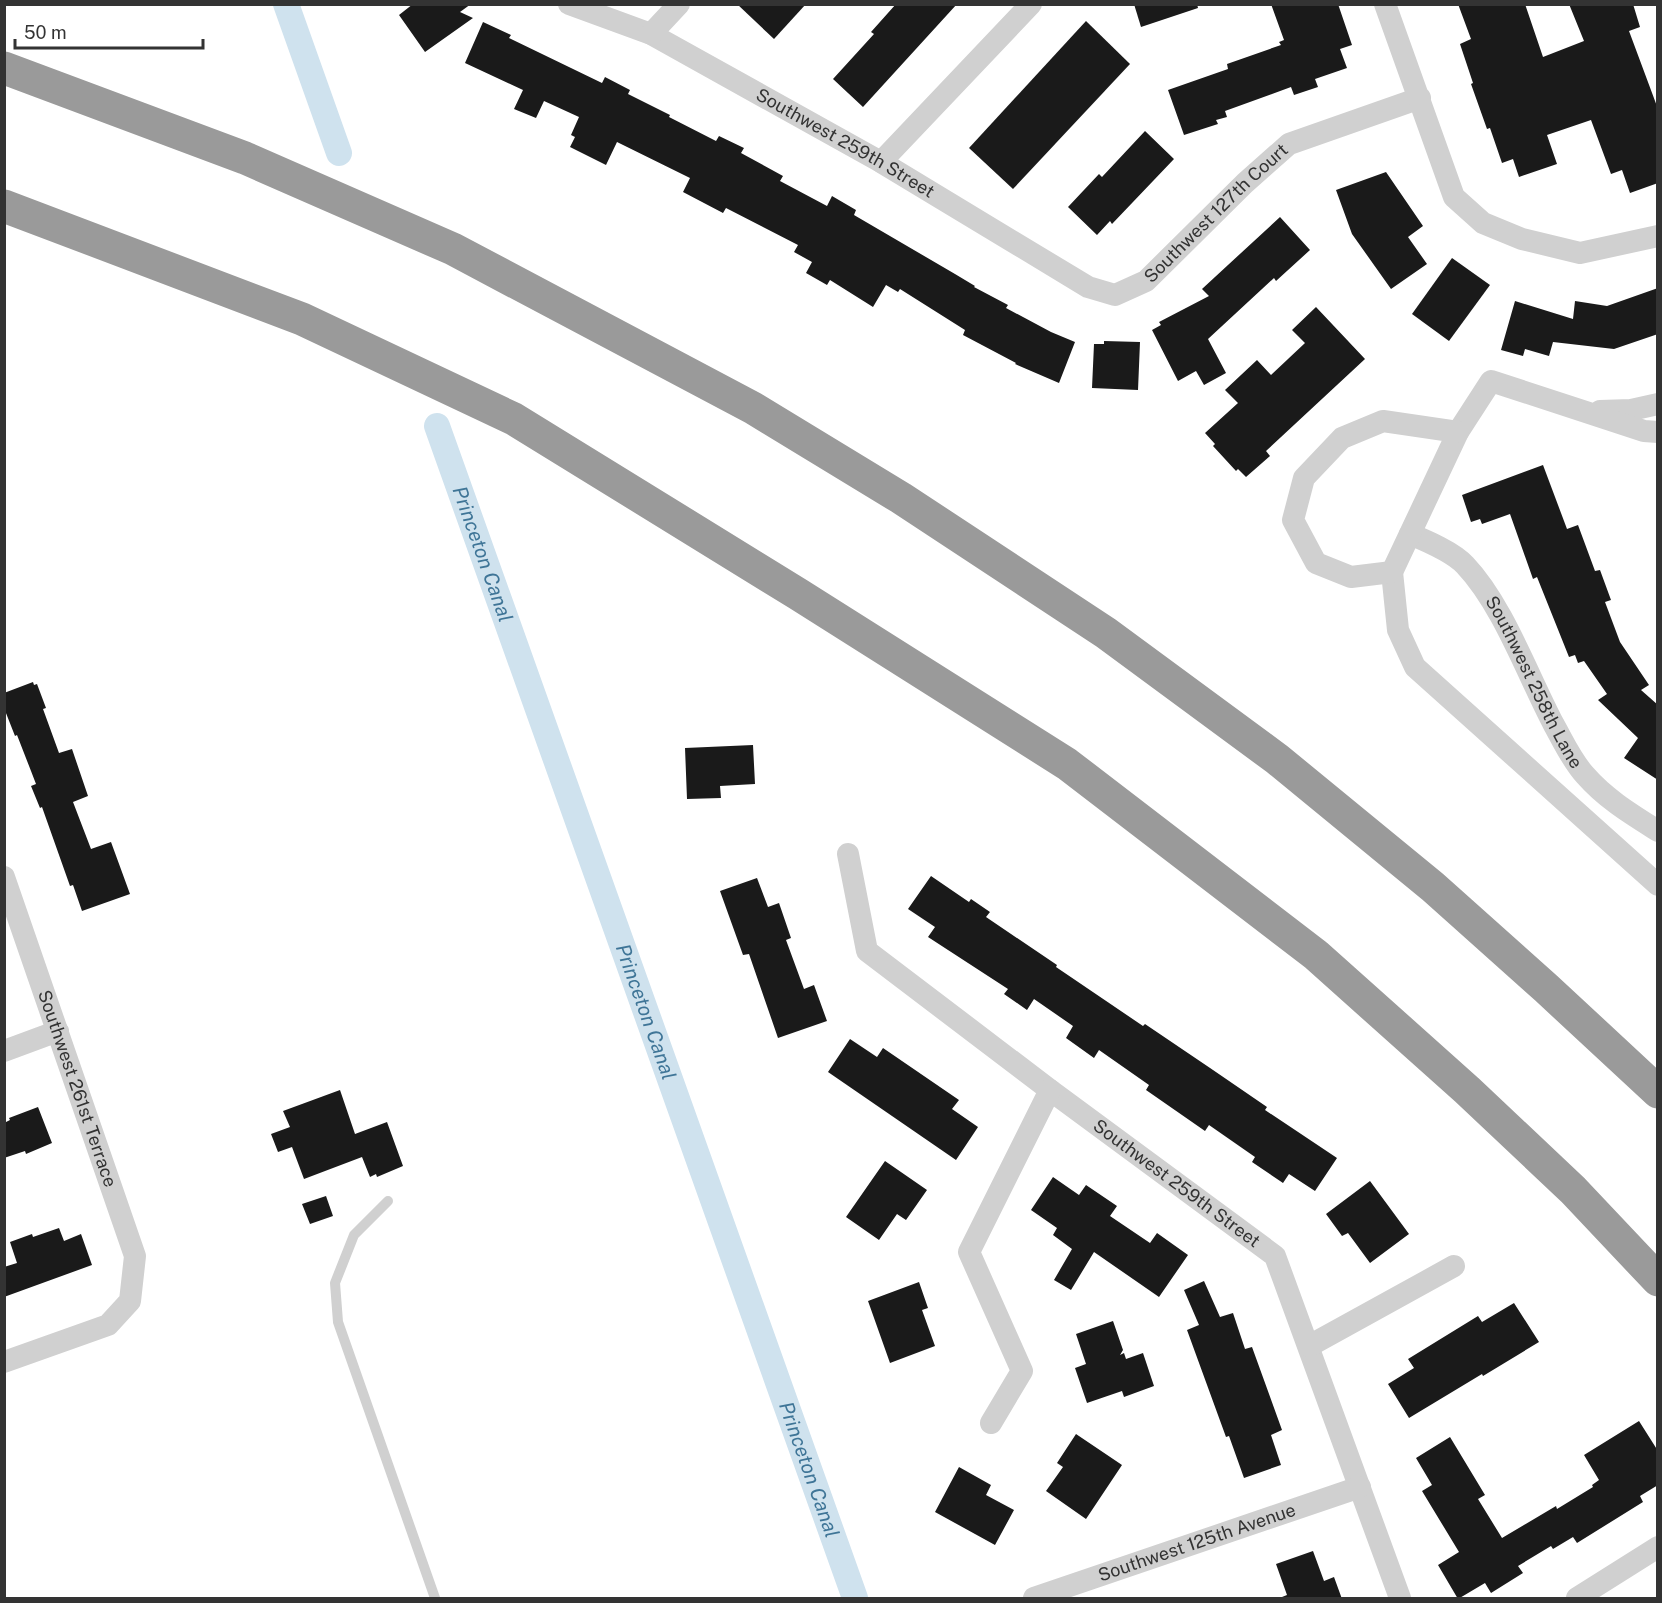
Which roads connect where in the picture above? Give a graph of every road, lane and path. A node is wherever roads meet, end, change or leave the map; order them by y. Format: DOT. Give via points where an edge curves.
graph roads {
  1 [pos="569,4"];
  2 [pos="679,4"];
  3 [pos="1031,4"];
  4 [pos="1385,4"];
  5 [pos="651,34"];
  6 [pos="4,68"];
  7 [pos="1420,99"];
  8 [pos="880,162"];
  9 [pos="4,206"];
  10 [pos="1658,236"];
  11 [pos="1115,295"];
  12 [pos="1658,404"];
  13 [pos="1581,412"];
  14 [pos="1458,432"];
  15 [pos="1658,432"];
  16 [pos="1410,534"];
  17 [pos="1392,572"];
  18 [pos="1658,831"];
  19 [pos="848,854"];
  20 [pos="4,878"];
  21 [pos="1658,885"];
  22 [pos="58,1031"];
  23 [pos="4,1051"];
  24 [pos="1050,1090"];
  25 [pos="1658,1092"];
  26 [pos="388,1201"];
  27 [pos="1454,1266"];
  28 [pos="1658,1280"];
  29 [pos="1309,1346"];
  30 [pos="4,1362"];
  31 [pos="991,1423"];
  32 [pos="1360,1487"];
  33 [pos="1658,1547"];
  34 [pos="435,1599"];
  35 [pos="1034,1599"];
  36 [pos="1400,1599"];
  37 [pos="1577,1599"];
  1 -- 5 [label="street, Southwest 259th Street"];
  2 -- 5 [label="street"];
  3 -- 8 [label="street"];
  4 -- 7 [label="street"];
  5 -- 8 [label="street, Southwest 259th Street"];
  6 -- 25 [label="highway" via="245,158 453,249 753,408 901,498 1106,633 1276,759 1433,887"];
  7 -- 10 [label="street" via="1454,196 1483,223 1522,239 1580,253"];
  7 -- 11 [label="street, Southwest 127th Court" via="1289,144 1146,281"];
  8 -- 11 [label="street, Southwest 259th Street" via="1088,287"];
  9 -- 28 [label="highway" via="302,319 514,419 1067,764 1316,955 1557,1174"];
  12 -- 13 [label="street" via="1631,410"];
  13 -- 14 [label="street" via="1491,381"];
  13 -- 15 [label="street"];
  14 -- 16 [label="street"];
  14 -- 17 [label="street" via="1383,421 1342,438 1304,478 1293,520 1316,563 1351,577"];
  16 -- 17 [label="street"];
  16 -- 18 [label="street, Southwest 258th Lane" via="1464,564 1487,594 1584,774 1617,806"];
  17 -- 21 [label="street, Southwest 258th Lane" via="1398,630 1415,666"];
  19 -- 24 [label="street, Southwest 259th Street" via="867,951"];
  20 -- 22 [label="street, Southwest 261st Terrace"];
  22 -- 23 [label="street"];
  22 -- 30 [label="street, Southwest 261st Terrace" via="135,1256 130,1301 108,1324"];
  24 -- 29 [label="street, Southwest 259th Street" via="1275,1256"];
  24 -- 31 [label="street" via="969,1252 1022,1371"];
  26 -- 34 [label="lane" via="354,1235 335,1283 338,1322"];
  27 -- 29 [label="street"];
  29 -- 32 [label="street, Southwest 259th Street"];
  32 -- 35 [label="street, Southwest 125th Avenue"];
  32 -- 36 [label="street, Southwest 259th Street"];
  33 -- 37 [label="street"];
}
